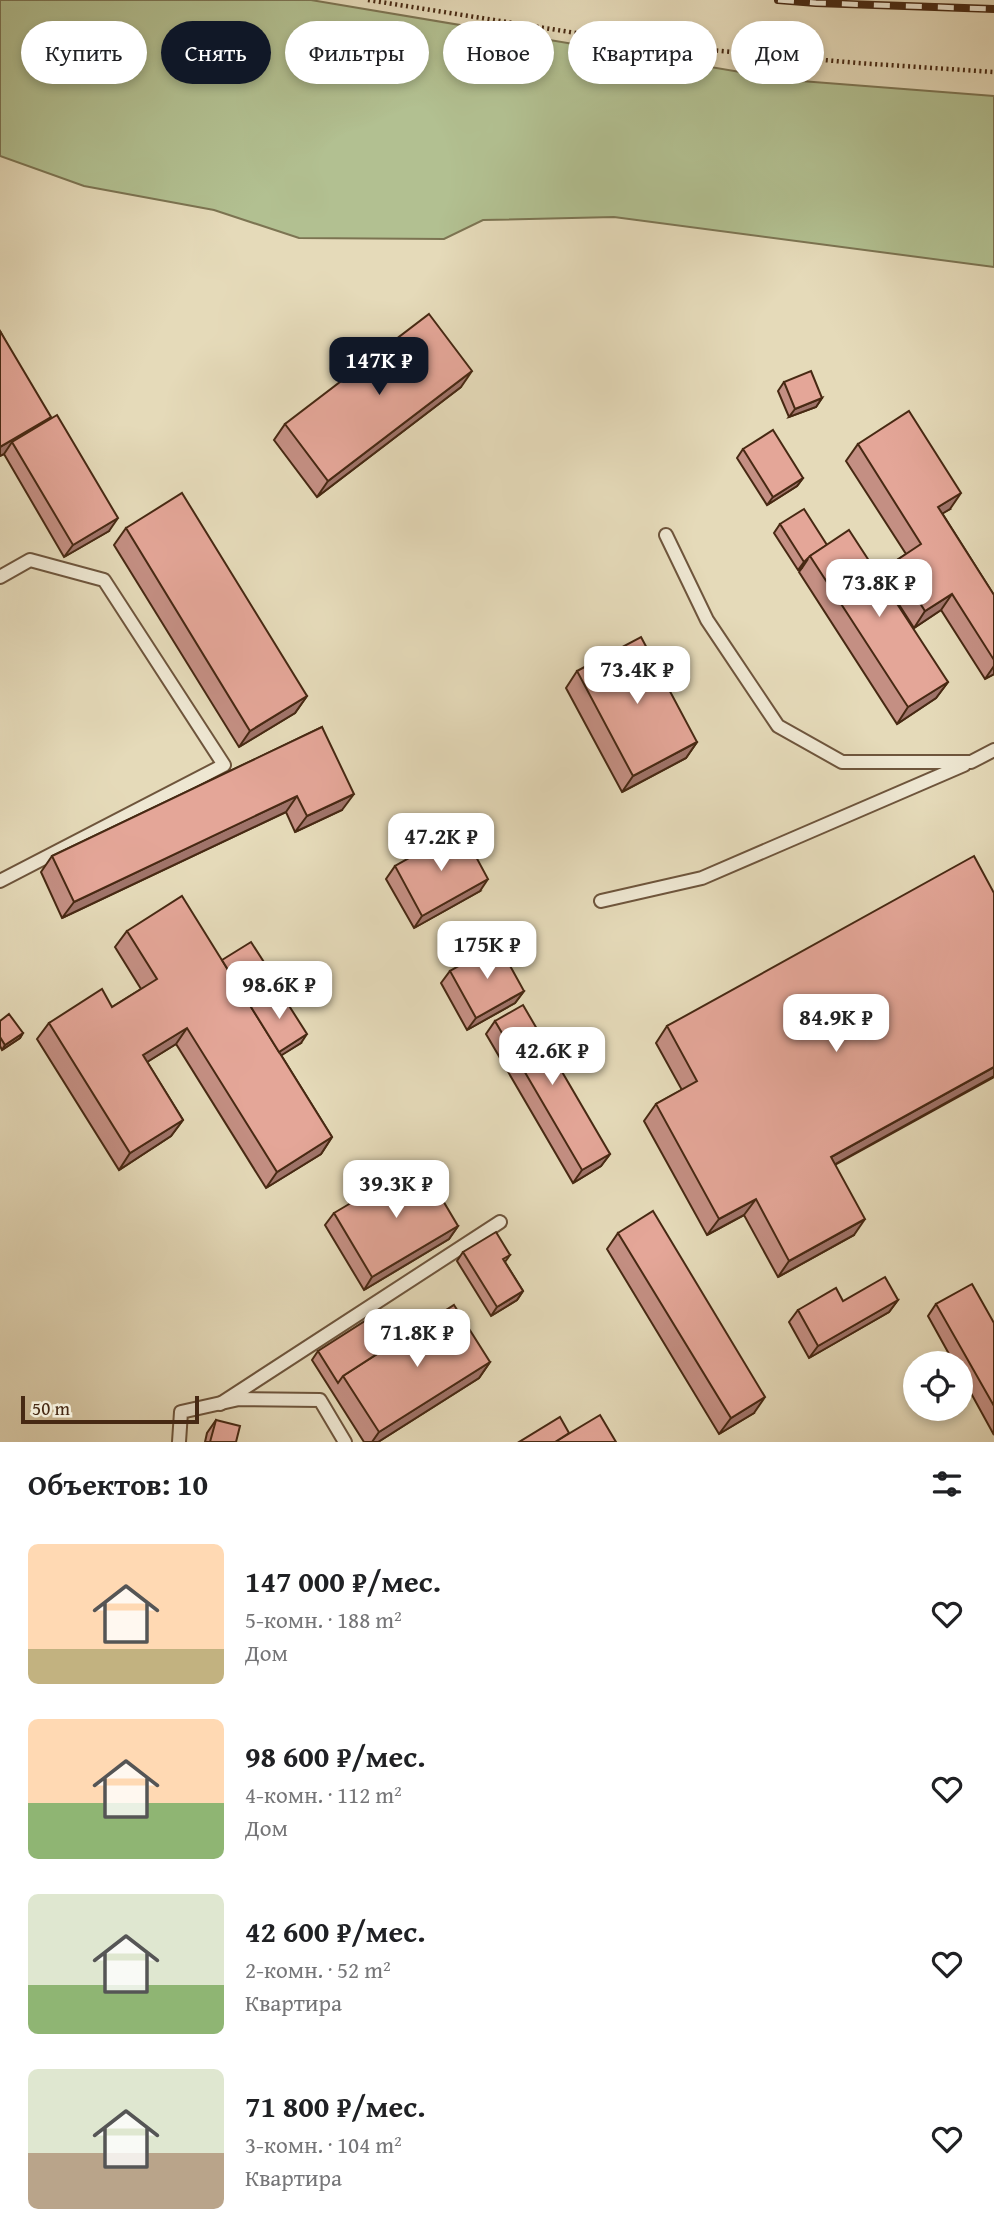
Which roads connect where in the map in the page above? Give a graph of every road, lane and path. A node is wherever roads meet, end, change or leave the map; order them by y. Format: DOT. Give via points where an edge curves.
graph roads {
  1 [pos="368,0"];
  2 [pos="994,72"];
  3 [pos="666,535"];
  4 [pos="0,577"];
  5 [pos="994,750"];
  6 [pos="971,762"];
  7 [pos="0,881"];
  8 [pos="601,901"];
  9 [pos="500,1222"];
  10 [pos="220,1404"];
  11 [pos="178,1442"];
  12 [pos="345,1442"];
  1 -- 2 [label="path" via="652,45"];
  3 -- 6 [label="lane" via="707,620 778,726 842,762"];
  4 -- 7 [label="lane" via="30,560 104,580 223,765"];
  5 -- 6 [label="lane"];
  6 -- 8 [label="lane" via="702,878"];
  9 -- 10 [label="lane"];
  10 -- 11 [label="lane" via="181,1412"];
  10 -- 12 [label="lane" via="239,1399 320,1400"];
}
